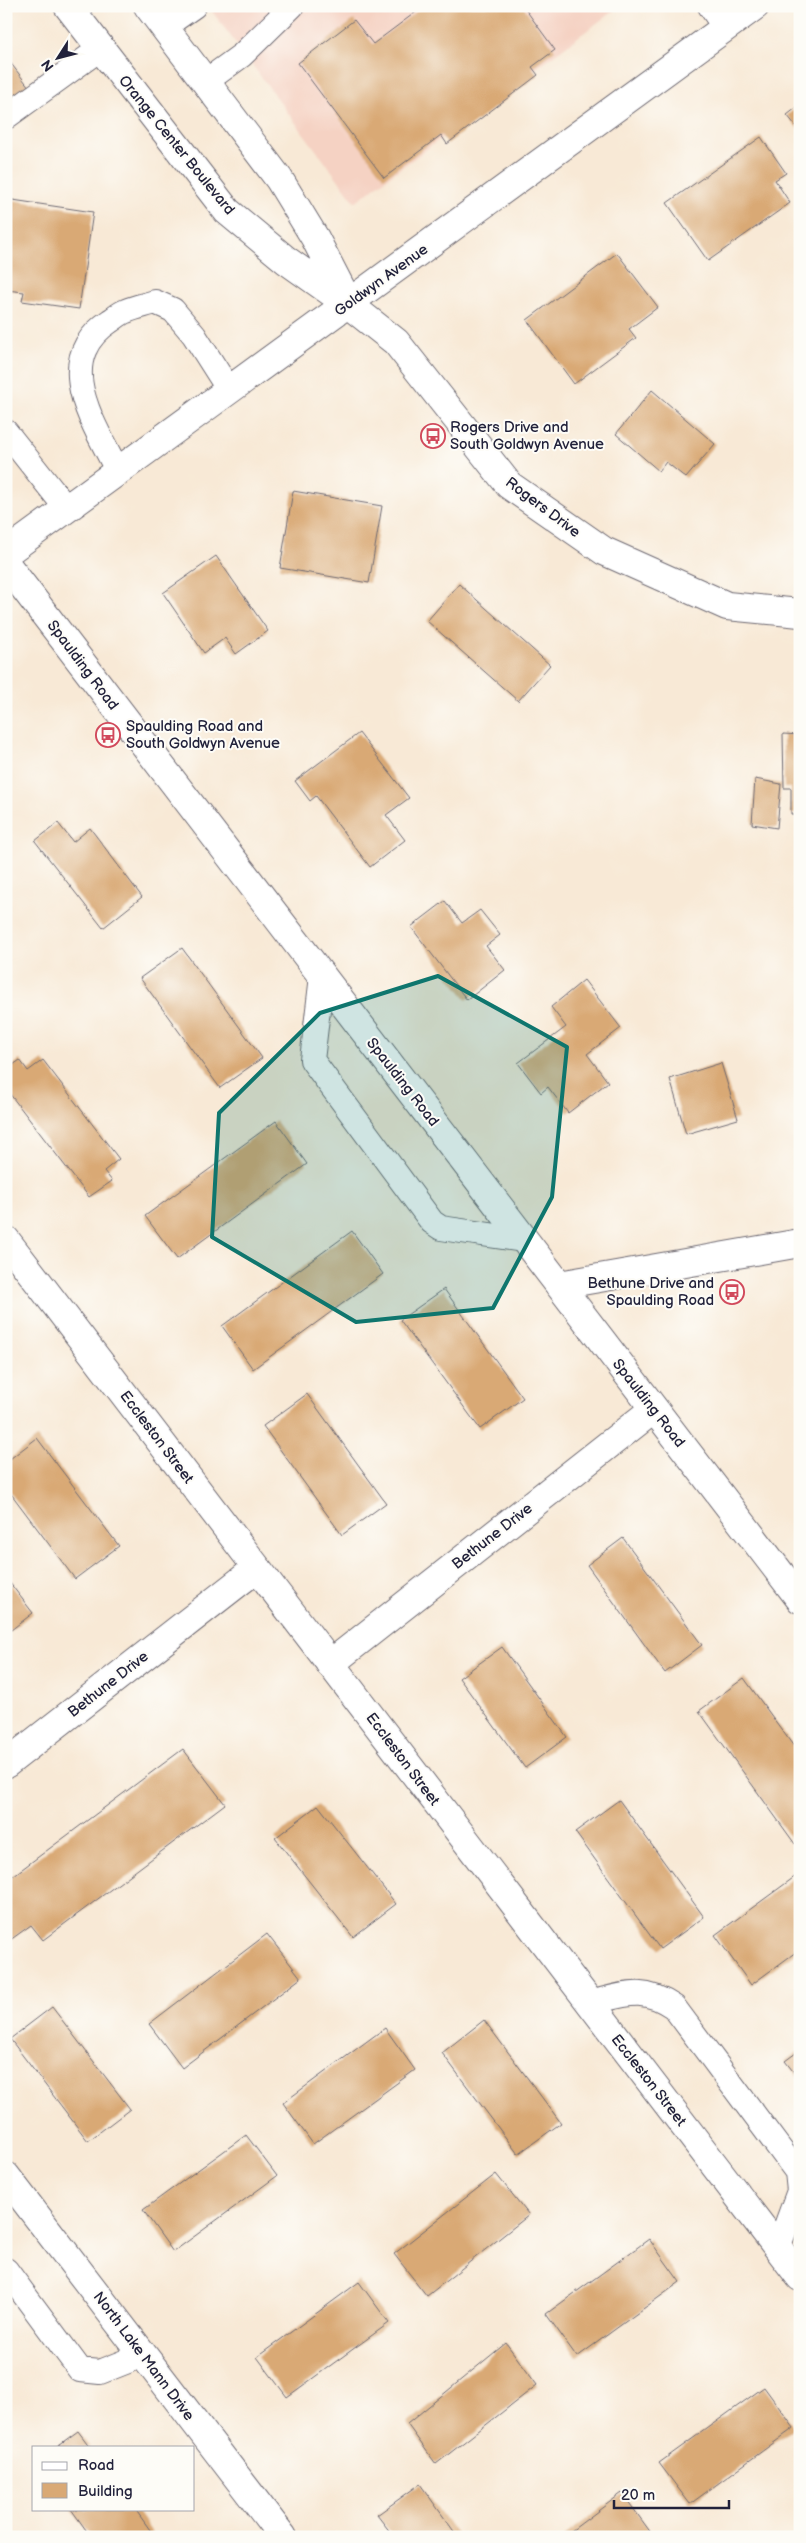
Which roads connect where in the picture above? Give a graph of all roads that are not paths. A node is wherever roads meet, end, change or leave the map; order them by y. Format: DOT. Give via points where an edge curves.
graph roads {
  1 [pos="68,6"];
  2 [pos="194,6"];
  3 [pos="292,6"];
  4 [pos="754,6"];
  5 [pos="156,17"];
  6 [pos="718,17"];
  7 [pos="100,48"];
  8 [pos="205,82"];
  9 [pos="6,117"];
  10 [pos="348,304"];
  11 [pos="229,390"];
  12 [pos="6,432"];
  13 [pos="118,472"];
  14 [pos="67,509"];
  15 [pos="6,553"];
  16 [pos="6,564"];
  17 [pos="800,613"];
  18 [pos="322,976"];
  19 [pos="6,1240"];
  20 [pos="524,1240"];
  21 [pos="800,1243"];
  22 [pos="559,1285"];
  23 [pos="654,1409"];
  24 [pos="257,1568"];
  25 [pos="800,1599"];
  26 [pos="330,1664"];
  27 [pos="6,1764"];
  28 [pos="589,2002"];
  29 [pos="6,2176"];
  30 [pos="778,2248"];
  31 [pos="6,2270"];
  32 [pos="800,2277"];
  33 [pos="143,2355"];
  34 [pos="283,2537"];
  1 -- 7 [label="street, Orange Center Boulevard"];
  2 -- 5 [label="lane"];
  3 -- 8 [label="lane" via="242,55"];
  4 -- 6 [label="street, Goldwyn Avenue"];
  5 -- 8 [label="street"];
  6 -- 10 [label="street, Goldwyn Avenue"];
  7 -- 9 [label="lane"];
  7 -- 10 [label="street, Orange Center Boulevard" via="227,211 286,260"];
  8 -- 10 [label="street" via="279,179 315,238"];
  10 -- 11 [label="street, Goldwyn Avenue"];
  10 -- 17 [label="street, Rogers Drive" via="396,342 508,485 604,552 727,606"];
  11 -- 13 [label="street, Goldwyn Avenue"];
  11 -- 13 [label="lane" via="194,335 173,310 155,302 125,311 97,330 81,353 79,380 88,413"];
  12 -- 14 [label="lane"];
  13 -- 14 [label="street, Goldwyn Avenue"];
  14 -- 15 [label="street, Goldwyn Avenue"];
  16 -- 18 [label="street, Spaulding Road"];
  18 -- 20 [label="street, Spaulding Road"];
  18 -- 20 [label="lane" via="312,1060 432,1222 441,1228"];
  19 -- 24 [label="street, Eccleston Street"];
  20 -- 22 [label="street, Spaulding Road"];
  21 -- 22 [label="street"];
  22 -- 23 [label="street, Spaulding Road"];
  23 -- 25 [label="street, Spaulding Road"];
  23 -- 26 [label="street, Bethune Drive"];
  24 -- 26 [label="street, Eccleston Street"];
  24 -- 27 [label="street, Bethune Drive"];
  26 -- 28 [label="street, Eccleston Street"];
  28 -- 30 [label="street, Eccleston Street"];
  28 -- 30 [label="lane" via="640,1992 661,1998 674,2007 798,2172 799,2191"];
  29 -- 33 [label="street, North Lake Mann Drive"];
  30 -- 32 [label="street, Eccleston Street"];
  31 -- 33 [label="lane" via="80,2370 100,2372"];
  33 -- 34 [label="street, North Lake Mann Drive"];
}
